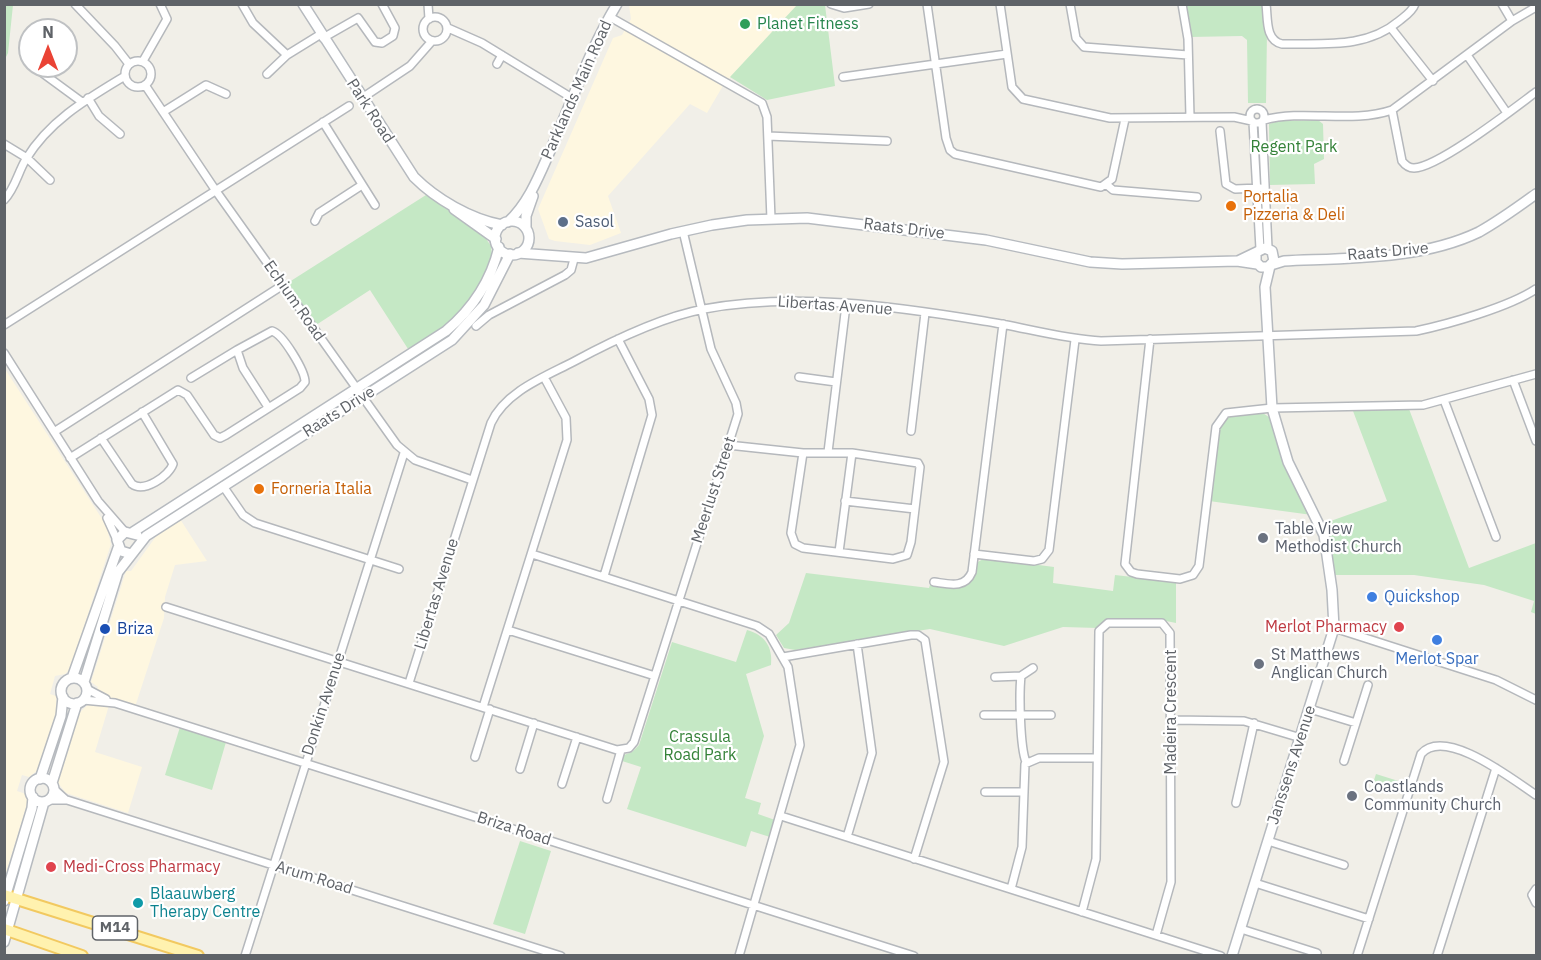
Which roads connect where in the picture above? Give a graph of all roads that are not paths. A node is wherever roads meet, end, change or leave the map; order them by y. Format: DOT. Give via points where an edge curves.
graph roads {
  1 [pos="75,4"];
  2 [pos="160,4"];
  3 [pos="242,4"];
  4 [pos="303,4"];
  5 [pos="382,4"];
  6 [pos="429,4"];
  7 [pos="617,4"];
  8 [pos="831,4"];
  9 [pos="869,4"];
  10 [pos="927,4"];
  11 [pos="1000,4"];
  12 [pos="1070,4"];
  13 [pos="1182,4"];
  14 [pos="1266,4"];
  15 [pos="1415,4"];
  16 [pos="1502,4"];
  17 [pos="1536,7"];
  18 [pos="610,16"];
  19 [pos="433,18"];
  20 [pos="1512,21"];
  21 [pos="1391,28"];
  22 [pos="447,32"];
  23 [pos="322,36"];
  24 [pos="429,39"];
  25 [pos="479,41"];
  26 [pos="475,51"];
  27 [pos="1007,54"];
  28 [pos="286,55"];
  29 [pos="502,55"];
  30 [pos="1188,55"];
  31 [pos="1467,55"];
  32 [pos="142,61"];
  33 [pos="129,64"];
  34 [pos="497,64"];
  35 [pos="935,64"];
  36 [pos="267,74"];
  37 [pos="125,76"];
  38 [pos="843,77"];
  39 [pos="51,78"];
  40 [pos="1433,81"];
  41 [pos="145,85"];
  42 [pos="1536,92"];
  43 [pos="226,94"];
  44 [pos="362,98"];
  45 [pos="572,98"];
  46 [pos="85,100"];
  47 [pos="349,106"];
  48 [pos="1392,110"];
  49 [pos="1252,111"];
  50 [pos="1263,111"];
  51 [pos="163,112"];
  52 [pos="1507,113"];
  53 [pos="1281,116"];
  54 [pos="1190,117"];
  55 [pos="1234,117"];
  56 [pos="1125,119"];
  57 [pos="1252,121"];
  58 [pos="1263,121"];
  59 [pos="323,122"];
  60 [pos="1220,131"];
  61 [pos="120,134"];
  62 [pos="768,136"];
  63 [pos="887,141"];
  64 [pos="4,144"];
  65 [pos="27,158"];
  66 [pos="538,176"];
  67 [pos="50,180"];
  68 [pos="362,185"];
  69 [pos="1107,185"];
  70 [pos="1257,188"];
  71 [pos="1265,188"];
  72 [pos="216,191"];
  73 [pos="1536,194"];
  74 [pos="1197,197"];
  75 [pos="4,200"];
  76 [pos="375,205"];
  77 [pos="450,205"];
  78 [pos="771,219"];
  79 [pos="315,221"];
  80 [pos="505,224"];
  81 [pos="683,231"];
  82 [pos="527,232"];
  83 [pos="497,243"];
  84 [pos="1264,250"];
  85 [pos="514,254"];
  86 [pos="547,254"];
  87 [pos="1333,257"];
  88 [pos="574,259"];
  89 [pos="1237,261"];
  90 [pos="1258,265"];
  91 [pos="1270,265"];
  92 [pos="283,285"];
  93 [pos="1265,287"];
  94 [pos="1536,289"];
  95 [pos="846,305"];
  96 [pos="702,309"];
  97 [pos="925,313"];
  98 [pos="1003,324"];
  99 [pos="4,325"];
  100 [pos="476,326"];
  101 [pos="1267,334"];
  102 [pos="618,339"];
  103 [pos="1150,339"];
  104 [pos="1075,340"];
  105 [pos="237,350"];
  106 [pos="4,353"];
  107 [pos="1536,374"];
  108 [pos="544,377"];
  109 [pos="799,377"];
  110 [pos="191,378"];
  111 [pos="1514,380"];
  112 [pos="836,382"];
  113 [pos="360,394"];
  114 [pos="1444,400"];
  115 [pos="268,407"];
  116 [pos="1272,408"];
  117 [pos="141,412"];
  118 [pos="911,431"];
  119 [pos="54,432"];
  120 [pos="100,438"];
  121 [pos="1536,441"];
  122 [pos="728,445"];
  123 [pos="828,452"];
  124 [pos="404,453"];
  125 [pos="803,453"];
  126 [pos="852,453"];
  127 [pos="70,458"];
  128 [pos="472,480"];
  129 [pos="223,486"];
  130 [pos="845,501"];
  131 [pos="915,509"];
  132 [pos="104,510"];
  133 [pos="129,532"];
  134 [pos="1496,537"];
  135 [pos="140,542"];
  136 [pos="118,544"];
  137 [pos="839,552"];
  138 [pos="131,554"];
  139 [pos="532,554"];
  140 [pos="974,554"];
  141 [pos="370,560"];
  142 [pos="399,569"];
  143 [pos="604,576"];
  144 [pos="934,582"];
  145 [pos="679,601"];
  146 [pos="166,607"];
  147 [pos="1334,628"];
  148 [pos="508,630"];
  149 [pos="856,644"];
  150 [pos="783,657"];
  151 [pos="338,662"];
  152 [pos="1033,668"];
  153 [pos="655,676"];
  154 [pos="1020,676"];
  155 [pos="995,677"];
  156 [pos="72,678"];
  157 [pos="409,683"];
  158 [pos="1368,685"];
  159 [pos="85,686"];
  160 [pos="63,698"];
  161 [pos="1536,700"];
  162 [pos="80,702"];
  163 [pos="115,704"];
  164 [pos="487,708"];
  165 [pos="1310,709"];
  166 [pos="984,715"];
  167 [pos="1051,715"];
  168 [pos="1022,716"];
  169 [pos="1172,720"];
  170 [pos="534,723"];
  171 [pos="1254,723"];
  172 [pos="1356,723"];
  173 [pos="577,737"];
  174 [pos="1301,738"];
  175 [pos="625,749"];
  176 [pos="475,757"];
  177 [pos="1097,758"];
  178 [pos="1025,760"];
  179 [pos="1344,761"];
  180 [pos="306,762"];
  181 [pos="1496,768"];
  182 [pos="520,769"];
  183 [pos="40,779"];
  184 [pos="562,784"];
  185 [pos="53,786"];
  186 [pos="985,792"];
  187 [pos="1023,792"];
  188 [pos="1536,795"];
  189 [pos="33,797"];
  190 [pos="607,799"];
  191 [pos="67,800"];
  192 [pos="47,801"];
  193 [pos="1236,803"];
  194 [pos="781,816"];
  195 [pos="847,837"];
  196 [pos="1268,841"];
  197 [pos="914,859"];
  198 [pos="1344,865"];
  199 [pos="274,866"];
  200 [pos="1255,883"];
  201 [pos="1536,888"];
  202 [pos="1011,889"];
  203 [pos="8,898"];
  204 [pos="1536,903"];
  205 [pos="754,905"];
  206 [pos="1082,912"];
  207 [pos="1369,919"];
  208 [pos="6,929"];
  209 [pos="1240,929"];
  210 [pos="1156,935"];
  211 [pos="4,942"];
  212 [pos="1317,953"];
  213 [pos="82,956"];
  214 [pos="198,956"];
  215 [pos="245,956"];
  216 [pos="561,956"];
  217 [pos="739,956"];
  218 [pos="914,956"];
  219 [pos="1221,956"];
  220 [pos="1232,956"];
  221 [pos="1357,956"];
  222 [pos="1437,956"];
  1 -- 33 [label="street"];
  2 -- 32 [label="street" via="167,21"];
  3 -- 28 [label="street" via="253,23"];
  4 -- 23 [label="street, Park Road"];
  5 -- 23 [label="street" via="395,28 393,36 382,44 375,42 358,18"];
  6 -- 19 [label="street"];
  7 -- 18 [label="street, Parklands Main Road"];
  8 -- 9 [label="street" via="844,8"];
  10 -- 35 [label="street"];
  11 -- 27 [label="street"];
  12 -- 30 [label="street" via="1076,38 1084,47"];
  13 -- 30 [label="street"];
  14 -- 21 [label="street" via="1270,35 1280,44 1357,42"];
  15 -- 21 [label="street"];
  16 -- 20 [label="street"];
  17 -- 20 [label="street"];
  18 -- 45 [label="street, Parklands Main Road"];
  18 -- 62 [label="street" via="757,99 767,113"];
  19 -- 22 [label="street" via="444,20"];
  19 -- 24 [label="street" via="423,27"];
  20 -- 31 [label="street"];
  21 -- 40 [label="street"];
  22 -- 24 [label="street" via="440,41"];
  22 -- 25 [label="street"];
  23 -- 28 [label="street"];
  23 -- 44 [label="street, Park Road"];
  24 -- 44 [label="street" via="410,66"];
  25 -- 26 [label="street"];
  25 -- 29 [label="street"];
  27 -- 35 [label="street"];
  27 -- 56 [label="street" via="1012,87 1019,97"];
  28 -- 36 [label="street"];
  29 -- 34 [label="street"];
  29 -- 45 [label="street"];
  30 -- 54 [label="street"];
  31 -- 40 [label="street"];
  31 -- 52 [label="street"];
  32 -- 33 [label="street"];
  32 -- 41 [label="street" via="151,70"];
  33 -- 37 [label="street"];
  35 -- 38 [label="street"];
  35 -- 69 [label="street" via="946,138 954,154 1098,187"];
  37 -- 41 [label="street" via="133,86"];
  37 -- 46 [label="street"];
  39 -- 46 [label="street"];
  40 -- 48 [label="street"];
  41 -- 51 [label="street, Echium Road"];
  42 -- 52 [label="street"];
  43 -- 51 [label="street" via="206,85"];
  44 -- 77 [label="street, Park Road" via="414,177"];
  45 -- 66 [label="street, Parklands Main Road"];
  46 -- 61 [label="street"];
  46 -- 65 [label="street" via="53,125"];
  47 -- 59 [label="street"];
  48 -- 52 [label="street" via="1402,161 1412,168 1450,153"];
  48 -- 53 [label="street" via="1374,114"];
  49 -- 50 [label="street"];
  49 -- 55 [label="street"];
  49 -- 57 [label="street"];
  50 -- 53 [label="street"];
  50 -- 58 [label="street"];
  51 -- 72 [label="street, Echium Road"];
  53 -- 58 [label="street"];
  54 -- 55 [label="street"];
  54 -- 56 [label="street"];
  55 -- 57 [label="street"];
  56 -- 69 [label="street"];
  57 -- 58 [label="street"];
  57 -- 70 [label="street"];
  58 -- 71 [label="street"];
  59 -- 68 [label="street"];
  59 -- 72 [label="street"];
  60 -- 70 [label="street" via="1226,184 1232,188"];
  62 -- 63 [label="street"];
  62 -- 78 [label="street"];
  64 -- 65 [label="street"];
  65 -- 67 [label="street"];
  65 -- 75 [label="street"];
  66 -- 80 [label="street, Parklands Main Road" via="522,207"];
  66 -- 82 [label="street, Parklands Main Road" via="526,216"];
  68 -- 76 [label="street"];
  68 -- 79 [label="street" via="319,213"];
  69 -- 74 [label="street" via="1113,190"];
  70 -- 71 [label="street"];
  70 -- 84 [label="street"];
  71 -- 84 [label="street"];
  72 -- 92 [label="street, Echium Road"];
  72 -- 99 [label="street"];
  73 -- 87 [label="street, Raats Drive" via="1490,225 1436,247 1395,254"];
  77 -- 80 [label="street, Park Road"];
  77 -- 83 [label="street, Park Road"];
  78 -- 81 [label="street, Raats Drive"];
  78 -- 89 [label="street, Raats Drive" via="822,219 969,238 1101,263"];
  80 -- 82 [label="street" via="519,223"];
  80 -- 83 [label="street"];
  81 -- 88 [label="street, Raats Drive" via="609,254"];
  81 -- 96 [label="street, Meerlust Street"];
  82 -- 85 [label="street" via="527,246"];
  82 -- 86 [label="street"];
  83 -- 85 [label="street"];
  83 -- 113 [label="street, Raats Drive" via="483,287 455,324"];
  84 -- 87 [label="street, Raats Drive" via="1283,256"];
  84 -- 89 [label="street, Raats Drive"];
  84 -- 90 [label="street, Janssens Avenue"];
  84 -- 91 [label="street, Janssens Avenue" via="1275,258"];
  85 -- 86 [label="street, Raats Drive"];
  85 -- 113 [label="street, Raats Drive" via="484,305 466,326 440,348"];
  86 -- 88 [label="street, Raats Drive"];
  87 -- 91 [label="street, Raats Drive"];
  88 -- 100 [label="street" via="565,275 489,315"];
  89 -- 90 [label="street, Raats Drive"];
  90 -- 91 [label="street, Raats Drive"];
  90 -- 93 [label="street, Janssens Avenue"];
  91 -- 93 [label="street, Janssens Avenue"];
  92 -- 113 [label="street, Echium Road"];
  92 -- 119 [label="street"];
  93 -- 101 [label="street, Janssens Avenue"];
  94 -- 101 [label="street, Libertas Avenue" via="1471,315 1416,331"];
  95 -- 96 [label="street, Libertas Avenue" via="787,300"];
  95 -- 97 [label="street, Libertas Avenue"];
  95 -- 112 [label="street"];
  96 -- 102 [label="street, Libertas Avenue"];
  96 -- 122 [label="street, Meerlust Street" via="711,349 738,408"];
  97 -- 98 [label="street, Libertas Avenue"];
  97 -- 118 [label="street"];
  98 -- 104 [label="street, Libertas Avenue"];
  98 -- 140 [label="street"];
  101 -- 103 [label="street, Libertas Avenue"];
  101 -- 116 [label="street, Janssens Avenue"];
  102 -- 108 [label="street, Libertas Avenue"];
  102 -- 143 [label="street" via="649,399 652,415"];
  103 -- 104 [label="street, Libertas Avenue"];
  103 -- 116 [label="street" via="1124,554 1131,572 1180,579 1195,573 1219,419 1232,410"];
  104 -- 140 [label="street" via="1049,550 1042,559 1034,561"];
  105 -- 110 [label="street"];
  105 -- 115 [label="street" via="243,368"];
  105 -- 115 [label="street" via="268,331 276,332 304,374 302,386"];
  106 -- 119 [label="street"];
  107 -- 111 [label="street"];
  108 -- 128 [label="street, Libertas Avenue" via="499,408 490,423"];
  108 -- 139 [label="street" via="563,409 567,434"];
  109 -- 112 [label="street"];
  111 -- 114 [label="street"];
  111 -- 121 [label="street"];
  112 -- 123 [label="street"];
  113 -- 124 [label="street, Echium Road"];
  113 -- 129 [label="street, Raats Drive"];
  113 -- 133 [label="street, Raats Drive"];
  114 -- 116 [label="street" via="1423,405"];
  114 -- 134 [label="street"];
  115 -- 117 [label="street" via="220,438 212,433 181,390"];
  116 -- 147 [label="street, Janssens Avenue" via="1291,469 1324,535"];
  117 -- 120 [label="street"];
  117 -- 120 [label="street" via="173,464 170,471 145,487 132,484"];
  119 -- 127 [label="street"];
  120 -- 127 [label="street"];
  122 -- 125 [label="street"];
  122 -- 145 [label="street, Meerlust Street"];
  123 -- 125 [label="street"];
  123 -- 126 [label="street"];
  124 -- 128 [label="street, Echium Road" via="426,465"];
  124 -- 141 [label="street, Donkin Avenue"];
  125 -- 137 [label="street" via="792,539 799,547"];
  126 -- 130 [label="street"];
  126 -- 131 [label="street" via="919,464"];
  127 -- 132 [label="street"];
  128 -- 157 [label="street, Libertas Avenue"];
  129 -- 135 [label="street, Raats Drive"];
  129 -- 141 [label="street" via="243,515 255,523"];
  130 -- 131 [label="street"];
  130 -- 137 [label="street"];
  131 -- 137 [label="street" via="910,548 904,557"];
  132 -- 133 [label="street"];
  132 -- 136 [label="street"];
  133 -- 135 [label="street"];
  133 -- 136 [label="street"];
  135 -- 138 [label="street" via="138,550"];
  136 -- 138 [label="street" via="124,553"];
  136 -- 156 [label="street"];
  138 -- 159 [label="street" via="118,572"];
  139 -- 143 [label="street"];
  139 -- 148 [label="street"];
  140 -- 144 [label="street" via="967,581 960,585"];
  141 -- 142 [label="street"];
  141 -- 151 [label="street, Donkin Avenue"];
  143 -- 145 [label="street"];
  145 -- 150 [label="street" via="758,626 769,634"];
  145 -- 153 [label="street, Meerlust Street"];
  146 -- 151 [label="street"];
  147 -- 161 [label="street" via="1496,680"];
  147 -- 165 [label="street, Janssens Avenue"];
  148 -- 153 [label="street"];
  148 -- 164 [label="street"];
  149 -- 150 [label="street"];
  149 -- 195 [label="street" via="872,753"];
  149 -- 197 [label="street" via="918,635 927,645 944,762"];
  150 -- 194 [label="street" via="791,678 800,745"];
  151 -- 157 [label="street"];
  151 -- 180 [label="street, Donkin Avenue"];
  152 -- 154 [label="street"];
  153 -- 175 [label="street, Meerlust Street" via="634,742"];
  154 -- 155 [label="street"];
  154 -- 168 [label="street"];
  156 -- 159 [label="street"];
  156 -- 160 [label="street" via="63,685"];
  157 -- 164 [label="street"];
  158 -- 172 [label="street"];
  159 -- 162 [label="street"];
  159 -- 163 [label="street, Briza Road"];
  160 -- 162 [label="street" via="71,703"];
  160 -- 183 [label="street" via="62,716"];
  162 -- 163 [label="street, Briza Road"];
  162 -- 185 [label="street"];
  163 -- 180 [label="street, Briza Road"];
  164 -- 170 [label="street"];
  164 -- 176 [label="street"];
  165 -- 172 [label="street"];
  165 -- 174 [label="street, Janssens Avenue"];
  166 -- 168 [label="street"];
  167 -- 168 [label="street"];
  168 -- 178 [label="street"];
  169 -- 171 [label="street"];
  169 -- 177 [label="street, Madeira Crescent" via="1169,628 1158,622 1105,624 1099,635"];
  169 -- 210 [label="street, Madeira Crescent" via="1171,886"];
  170 -- 173 [label="street"];
  170 -- 182 [label="street"];
  171 -- 174 [label="street"];
  171 -- 193 [label="street"];
  172 -- 179 [label="street"];
  173 -- 175 [label="street"];
  173 -- 184 [label="street"];
  174 -- 196 [label="street, Janssens Avenue"];
  175 -- 190 [label="street, Meerlust Street"];
  177 -- 178 [label="street"];
  177 -- 206 [label="street, Madeira Crescent" via="1095,867"];
  178 -- 187 [label="street"];
  180 -- 199 [label="street, Donkin Avenue"];
  180 -- 205 [label="street, Briza Road"];
  181 -- 188 [label="street"];
  181 -- 207 [label="street" via="1440,744 1421,754"];
  181 -- 222 [label="street"];
  183 -- 185 [label="street"];
  183 -- 189 [label="street" via="31,786"];
  185 -- 191 [label="street, Arum Road"];
  185 -- 192 [label="street"];
  186 -- 187 [label="street"];
  187 -- 202 [label="street" via="1022,853"];
  189 -- 192 [label="street"];
  189 -- 203 [label="street"];
  191 -- 192 [label="street, Arum Road"];
  191 -- 199 [label="street, Arum Road"];
  192 -- 203 [label="street"];
  194 -- 195 [label="street"];
  194 -- 205 [label="street"];
  195 -- 197 [label="street"];
  196 -- 198 [label="street"];
  196 -- 200 [label="street, Janssens Avenue"];
  197 -- 202 [label="street"];
  199 -- 215 [label="street, Donkin Avenue"];
  199 -- 216 [label="street, Arum Road"];
  200 -- 207 [label="street"];
  200 -- 209 [label="street, Janssens Avenue"];
  201 -- 204 [label="street" via="1532,895"];
  202 -- 206 [label="street"];
  203 -- 208 [label="street"];
  203 -- 214 [label="main road, M14"];
  205 -- 217 [label="street"];
  205 -- 218 [label="street, Briza Road"];
  206 -- 210 [label="street"];
  207 -- 221 [label="street"];
  208 -- 211 [label="street"];
  208 -- 213 [label="main road, M14"];
  209 -- 212 [label="street"];
  209 -- 220 [label="street, Janssens Avenue"];
  210 -- 219 [label="street"];
}
